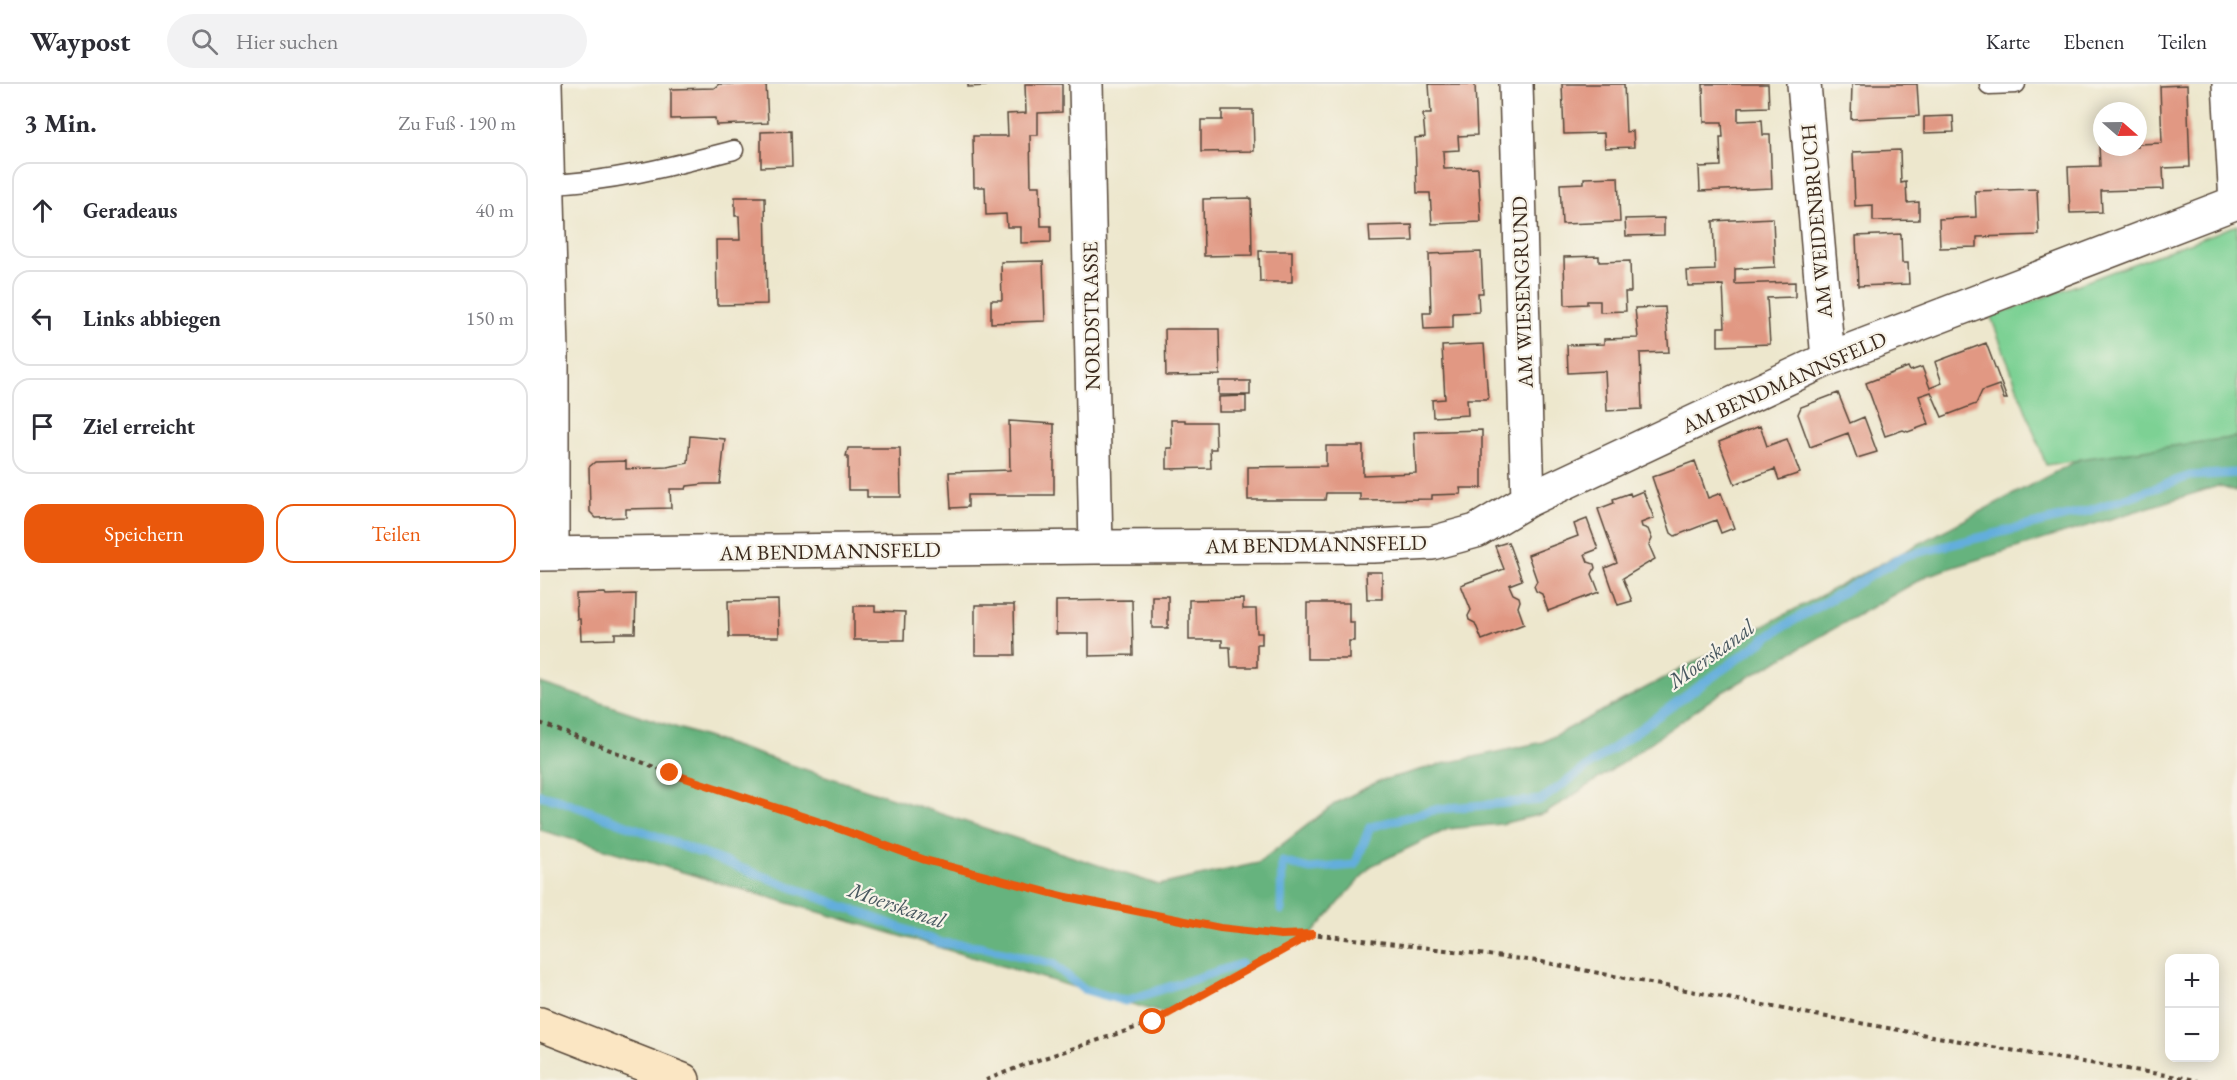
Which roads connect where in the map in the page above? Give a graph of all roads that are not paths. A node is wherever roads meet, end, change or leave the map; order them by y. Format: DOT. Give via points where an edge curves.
graph roads {
  1 [pos="546,84"];
  2 [pos="1086,84"];
  3 [pos="1516,84"];
  4 [pos="1804,84"];
  5 [pos="2016,84"];
  6 [pos="2229,84"];
  7 [pos="1989,86"];
  8 [pos="734,150"];
  9 [pos="548,184"];
  10 [pos="2236,202"];
  11 [pos="1828,359"];
  12 [pos="1528,500"];
  13 [pos="1096,547"];
  14 [pos="546,554"];
  15 [pos="540,1024"];
  16 [pos="683,1080"];
  1 -- 9 [label="street"];
  2 -- 13 [label="street, NORDSTRASSE"];
  3 -- 12 [label="street, AM WIESENGRUND"];
  4 -- 11 [label="street, AM WEIDENBRUCH"];
  5 -- 7 [label="lane"];
  6 -- 10 [label="street"];
  8 -- 9 [label="lane" via="651,172"];
  9 -- 14 [label="street" via="552,352"];
  10 -- 11 [label="street, AM BENDMANNSFELD"];
  11 -- 12 [label="street, AM BENDMANNSFELD"];
  12 -- 13 [label="street, AM BENDMANNSFELD" via="1476,531 1432,543"];
  13 -- 14 [label="street, AM BENDMANNSFELD"];
  15 -- 16 [label="street"];
}
